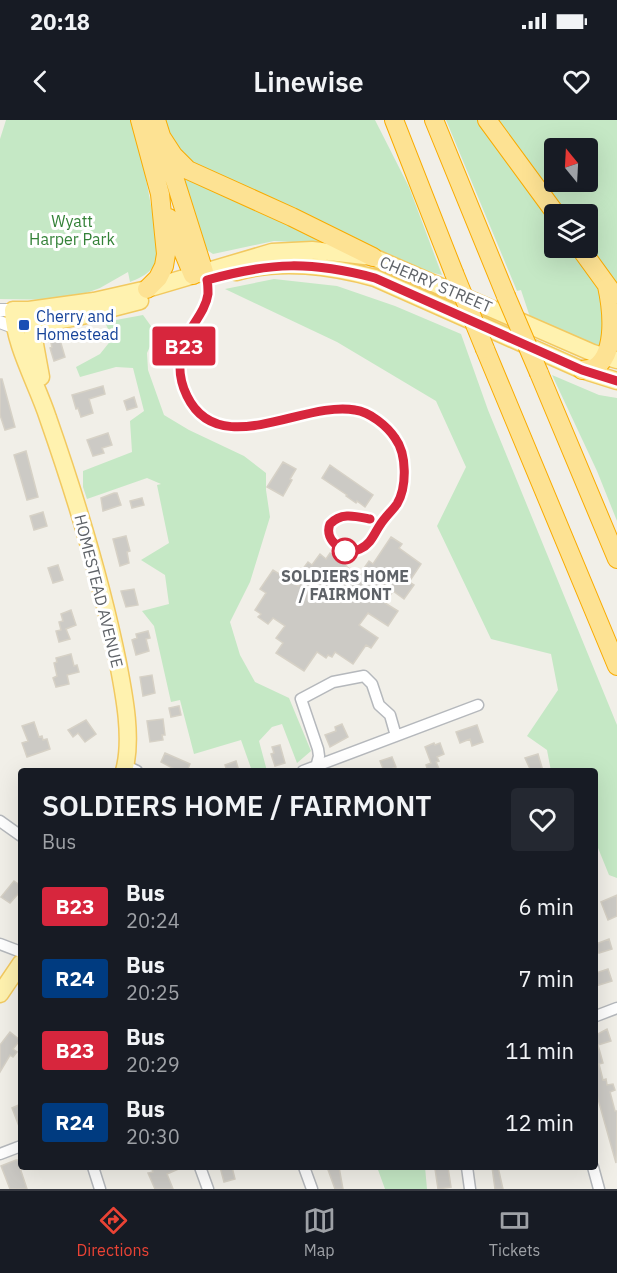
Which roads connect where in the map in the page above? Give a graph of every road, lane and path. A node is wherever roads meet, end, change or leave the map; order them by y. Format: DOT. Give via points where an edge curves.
graph roads {
  1 [pos="140,120"];
  2 [pos="382,120"];
  3 [pos="394,120"];
  4 [pos="434,120"];
  5 [pos="487,120"];
  6 [pos="158,128"];
  7 [pos="160,194"];
  8 [pos="549,204"];
  9 [pos="437,231"];
  10 [pos="373,257"];
  11 [pos="587,258"];
  12 [pos="199,278"];
  13 [pos="147,289"];
  14 [pos="612,292"];
  15 [pos="14,317"];
  16 [pos="613,361"];
  17 [pos="582,370"];
  18 [pos="617,381"];
  19 [pos="617,559"];
  20 [pos="617,666"];
  21 [pos="478,705"];
  22 [pos="396,736"];
  23 [pos="129,768"];
  24 [pos="316,768"];
  25 [pos="0,821"];
  26 [pos="18,834"];
  27 [pos="0,945"];
  28 [pos="18,951"];
  29 [pos="18,967"];
  30 [pos="0,994"];
  31 [pos="617,1008"];
  32 [pos="598,1015"];
  33 [pos="18,1147"];
  34 [pos="0,1154"];
  35 [pos="94,1170"];
  36 [pos="201,1170"];
  37 [pos="305,1170"];
  38 [pos="467,1170"];
  39 [pos="594,1170"];
  40 [pos="100,1189"];
  41 [pos="208,1189"];
  42 [pos="312,1189"];
  43 [pos="470,1189"];
  44 [pos="599,1189"];
  1 -- 7 [label="highway"];
  2 -- 9 [label="highway"];
  3 -- 9 [label="highway"];
  4 -- 19 [label="highway, bridge"];
  5 -- 8 [label="highway"];
  6 -- 10 [label="highway" via="173,155 188,170"];
  6 -- 12 [label="highway"];
  7 -- 12 [label="highway" via="179,245"];
  7 -- 13 [label="highway" via="166,254 158,278"];
  9 -- 20 [label="highway, bridge"];
  10 -- 12 [label="main road, CHERRY STREET" via="312,250 272,252"];
  10 -- 16 [label="main road, CHERRY STREET"];
  11 -- 14 [label="highway"];
  12 -- 13 [label="main road, CHERRY STREET"];
  12 -- 15 [label="main road, CHERRY STREET" via="118,308"];
  12 -- 17 [label="main road, CHERRY STREET" via="277,265 345,270 375,278"];
  13 -- 15 [label="main road, CHERRY STREET"];
  14 -- 16 [label="highway"];
  15 -- 23 [label="main road, HOMESTEAD AVENUE" via="102,591 125,698"];
  16 -- 17 [label="highway"];
  17 -- 18 [label="main road, CHERRY STREET"];
  21 -- 22 [label="street"];
  22 -- 24 [label="street"];
  22 -- 24 [label="street" via="390,714 379,705 372,684 364,676 333,682 301,699 318,749"];
  25 -- 26 [label="street"];
  27 -- 28 [label="street"];
  29 -- 30 [label="main road"];
  31 -- 32 [label="street"];
  33 -- 34 [label="street"];
  35 -- 40 [label="street"];
  36 -- 41 [label="street"];
  37 -- 42 [label="street"];
  38 -- 43 [label="street"];
  39 -- 44 [label="street"];
}
